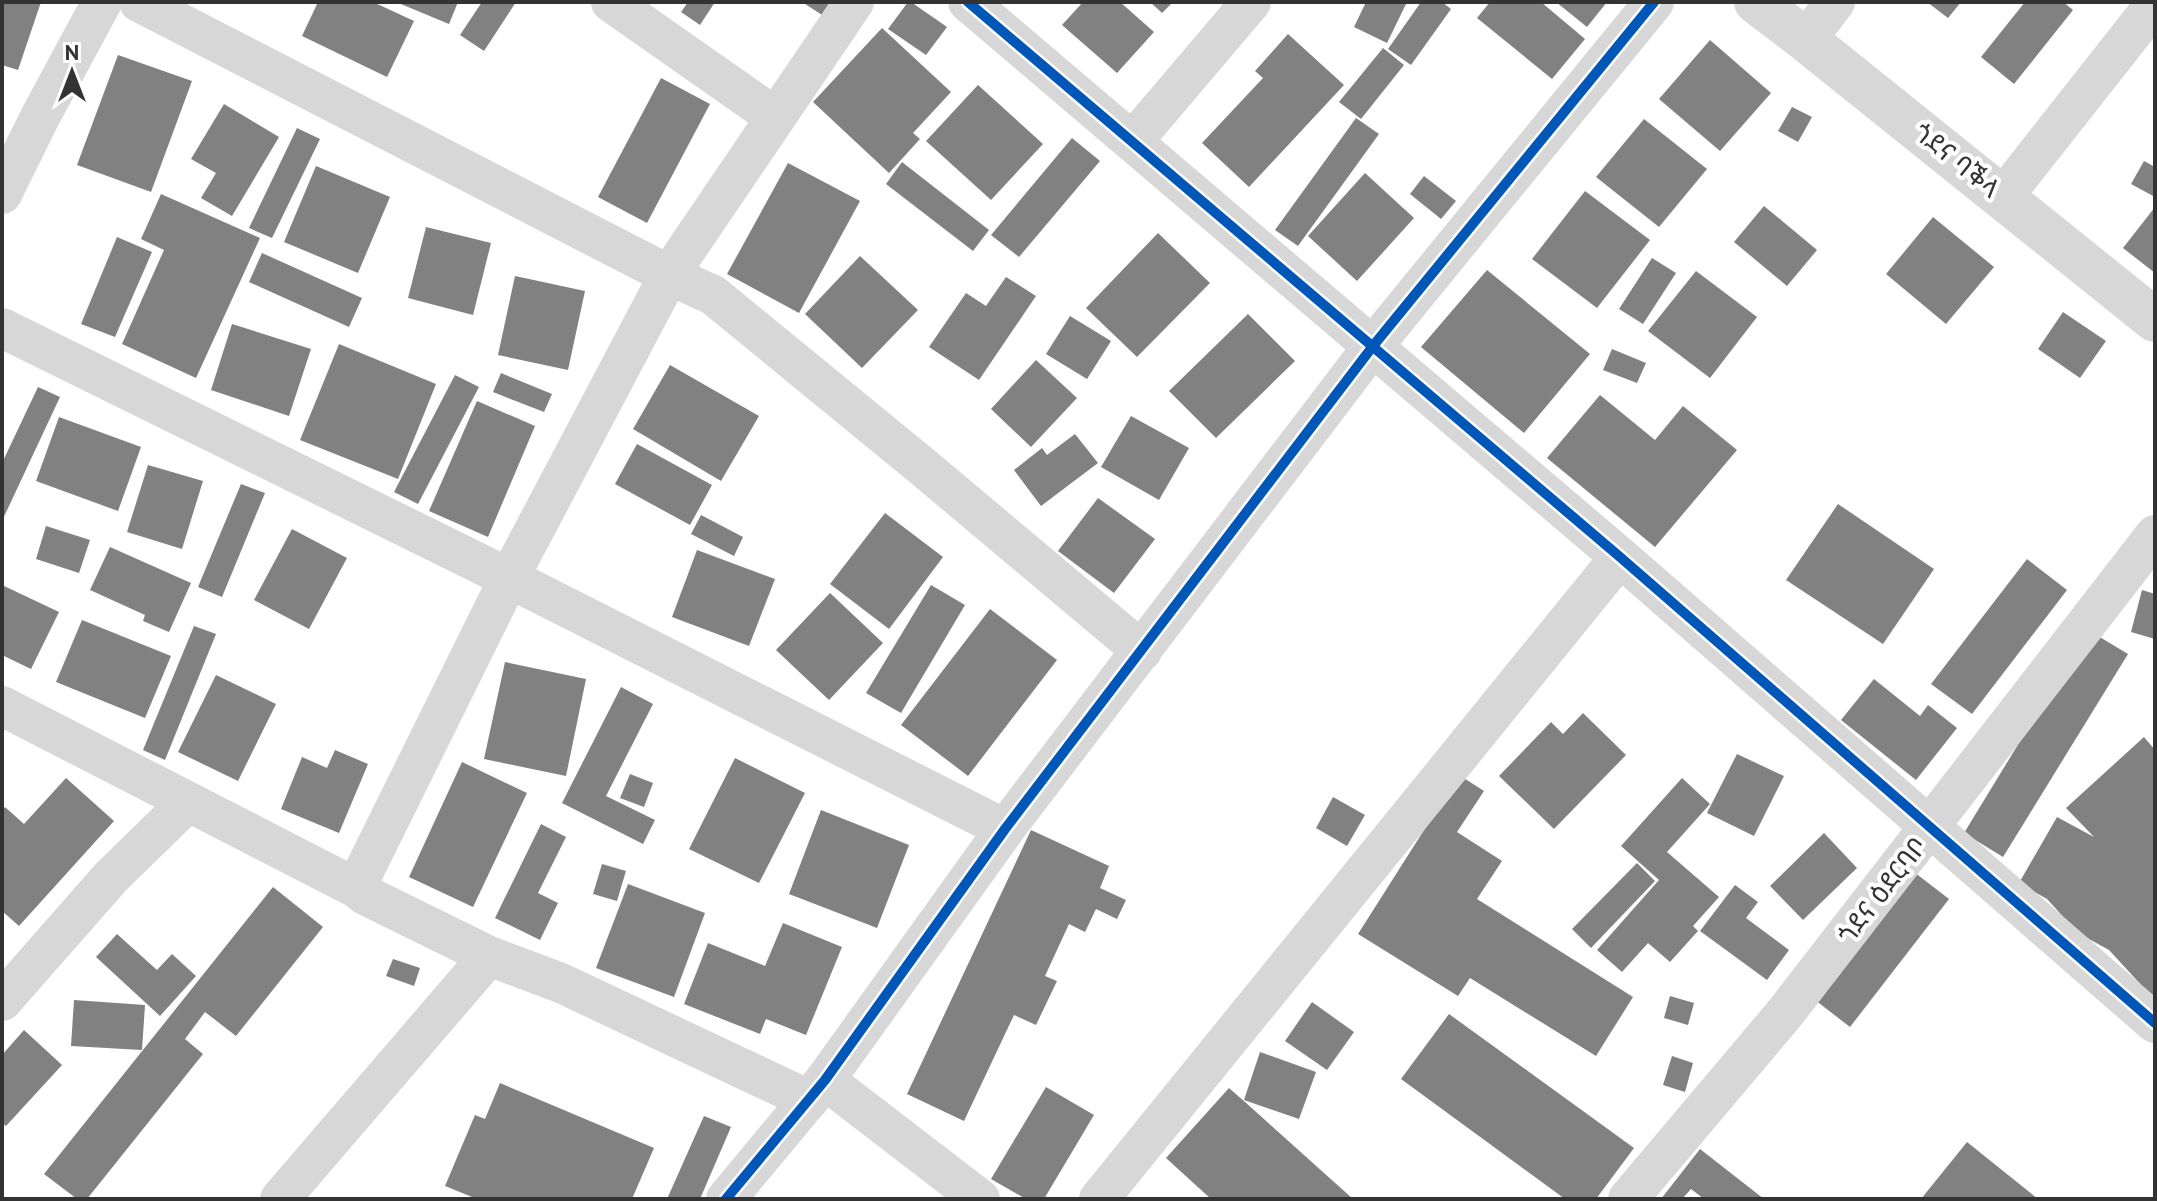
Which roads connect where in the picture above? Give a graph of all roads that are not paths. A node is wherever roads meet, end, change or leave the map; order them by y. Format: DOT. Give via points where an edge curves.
graph roads {
  1 [pos="102,2"];
  2 [pos="139,2"];
  3 [pos="611,2"];
  4 [pos="854,2"];
  5 [pos="968,2"];
  6 [pos="1251,2"];
  7 [pos="1654,2"];
  8 [pos="1756,2"];
  9 [pos="1835,2"];
  10 [pos="2155,4"];
  11 [pos="1806,40"];
  12 [pos="775,117"];
  13 [pos="1133,141"];
  14 [pos="2,194"];
  15 [pos="2003,197"];
  16 [pos="669,275"];
  17 [pos="2155,320"];
  18 [pos="2,328"];
  19 [pos="1373,346"];
  20 [pos="2155,535"];
  21 [pos="1620,557"];
  22 [pos="509,578"];
  23 [pos="1142,651"];
  24 [pos="2,706"];
  25 [pos="188,802"];
  26 [pos="1931,827"];
  27 [pos="1005,829"];
  28 [pos="358,889"];
  29 [pos="489,956"];
  30 [pos="2,1001"];
  31 [pos="2155,1023"];
  32 [pos="817,1090"];
  33 [pos="280,1199"];
  34 [pos="726,1199"];
  35 [pos="980,1199"];
  36 [pos="1099,1199"];
  37 [pos="1628,1199"];
  1 -- 14 [label="street"];
  2 -- 16 [label="street"];
  3 -- 12 [label="street"];
  4 -- 12 [label="street"];
  5 -- 13 [label="street"];
  6 -- 13 [label="street"];
  7 -- 19 [label="street"];
  8 -- 11 [label="street, ጎደና ባቕላ"];
  9 -- 11 [label="street"];
  10 -- 15 [label="street"];
  11 -- 15 [label="street, ጎደና ባቕላ"];
  12 -- 16 [label="street"];
  13 -- 19 [label="street"];
  15 -- 17 [label="street, ጎደና ባቕላ"];
  16 -- 22 [label="street"];
  16 -- 23 [label="street" via="713,295"];
  18 -- 22 [label="street"];
  19 -- 21 [label="street"];
  19 -- 23 [label="street"];
  20 -- 26 [label="street, ጎደና ዕደርባቦ"];
  21 -- 26 [label="street"];
  21 -- 36 [label="street"];
  22 -- 27 [label="street"];
  22 -- 28 [label="street"];
  23 -- 27 [label="street"];
  24 -- 25 [label="street"];
  25 -- 28 [label="street"];
  25 -- 30 [label="street" via="111,877"];
  26 -- 31 [label="street"];
  26 -- 37 [label="street, ጎደና ዕደርባቦ" via="1785,1013"];
  27 -- 32 [label="street"];
  28 -- 29 [label="street"];
  29 -- 32 [label="street"];
  29 -- 33 [label="street"];
  32 -- 34 [label="street"];
  32 -- 35 [label="street"];
}
